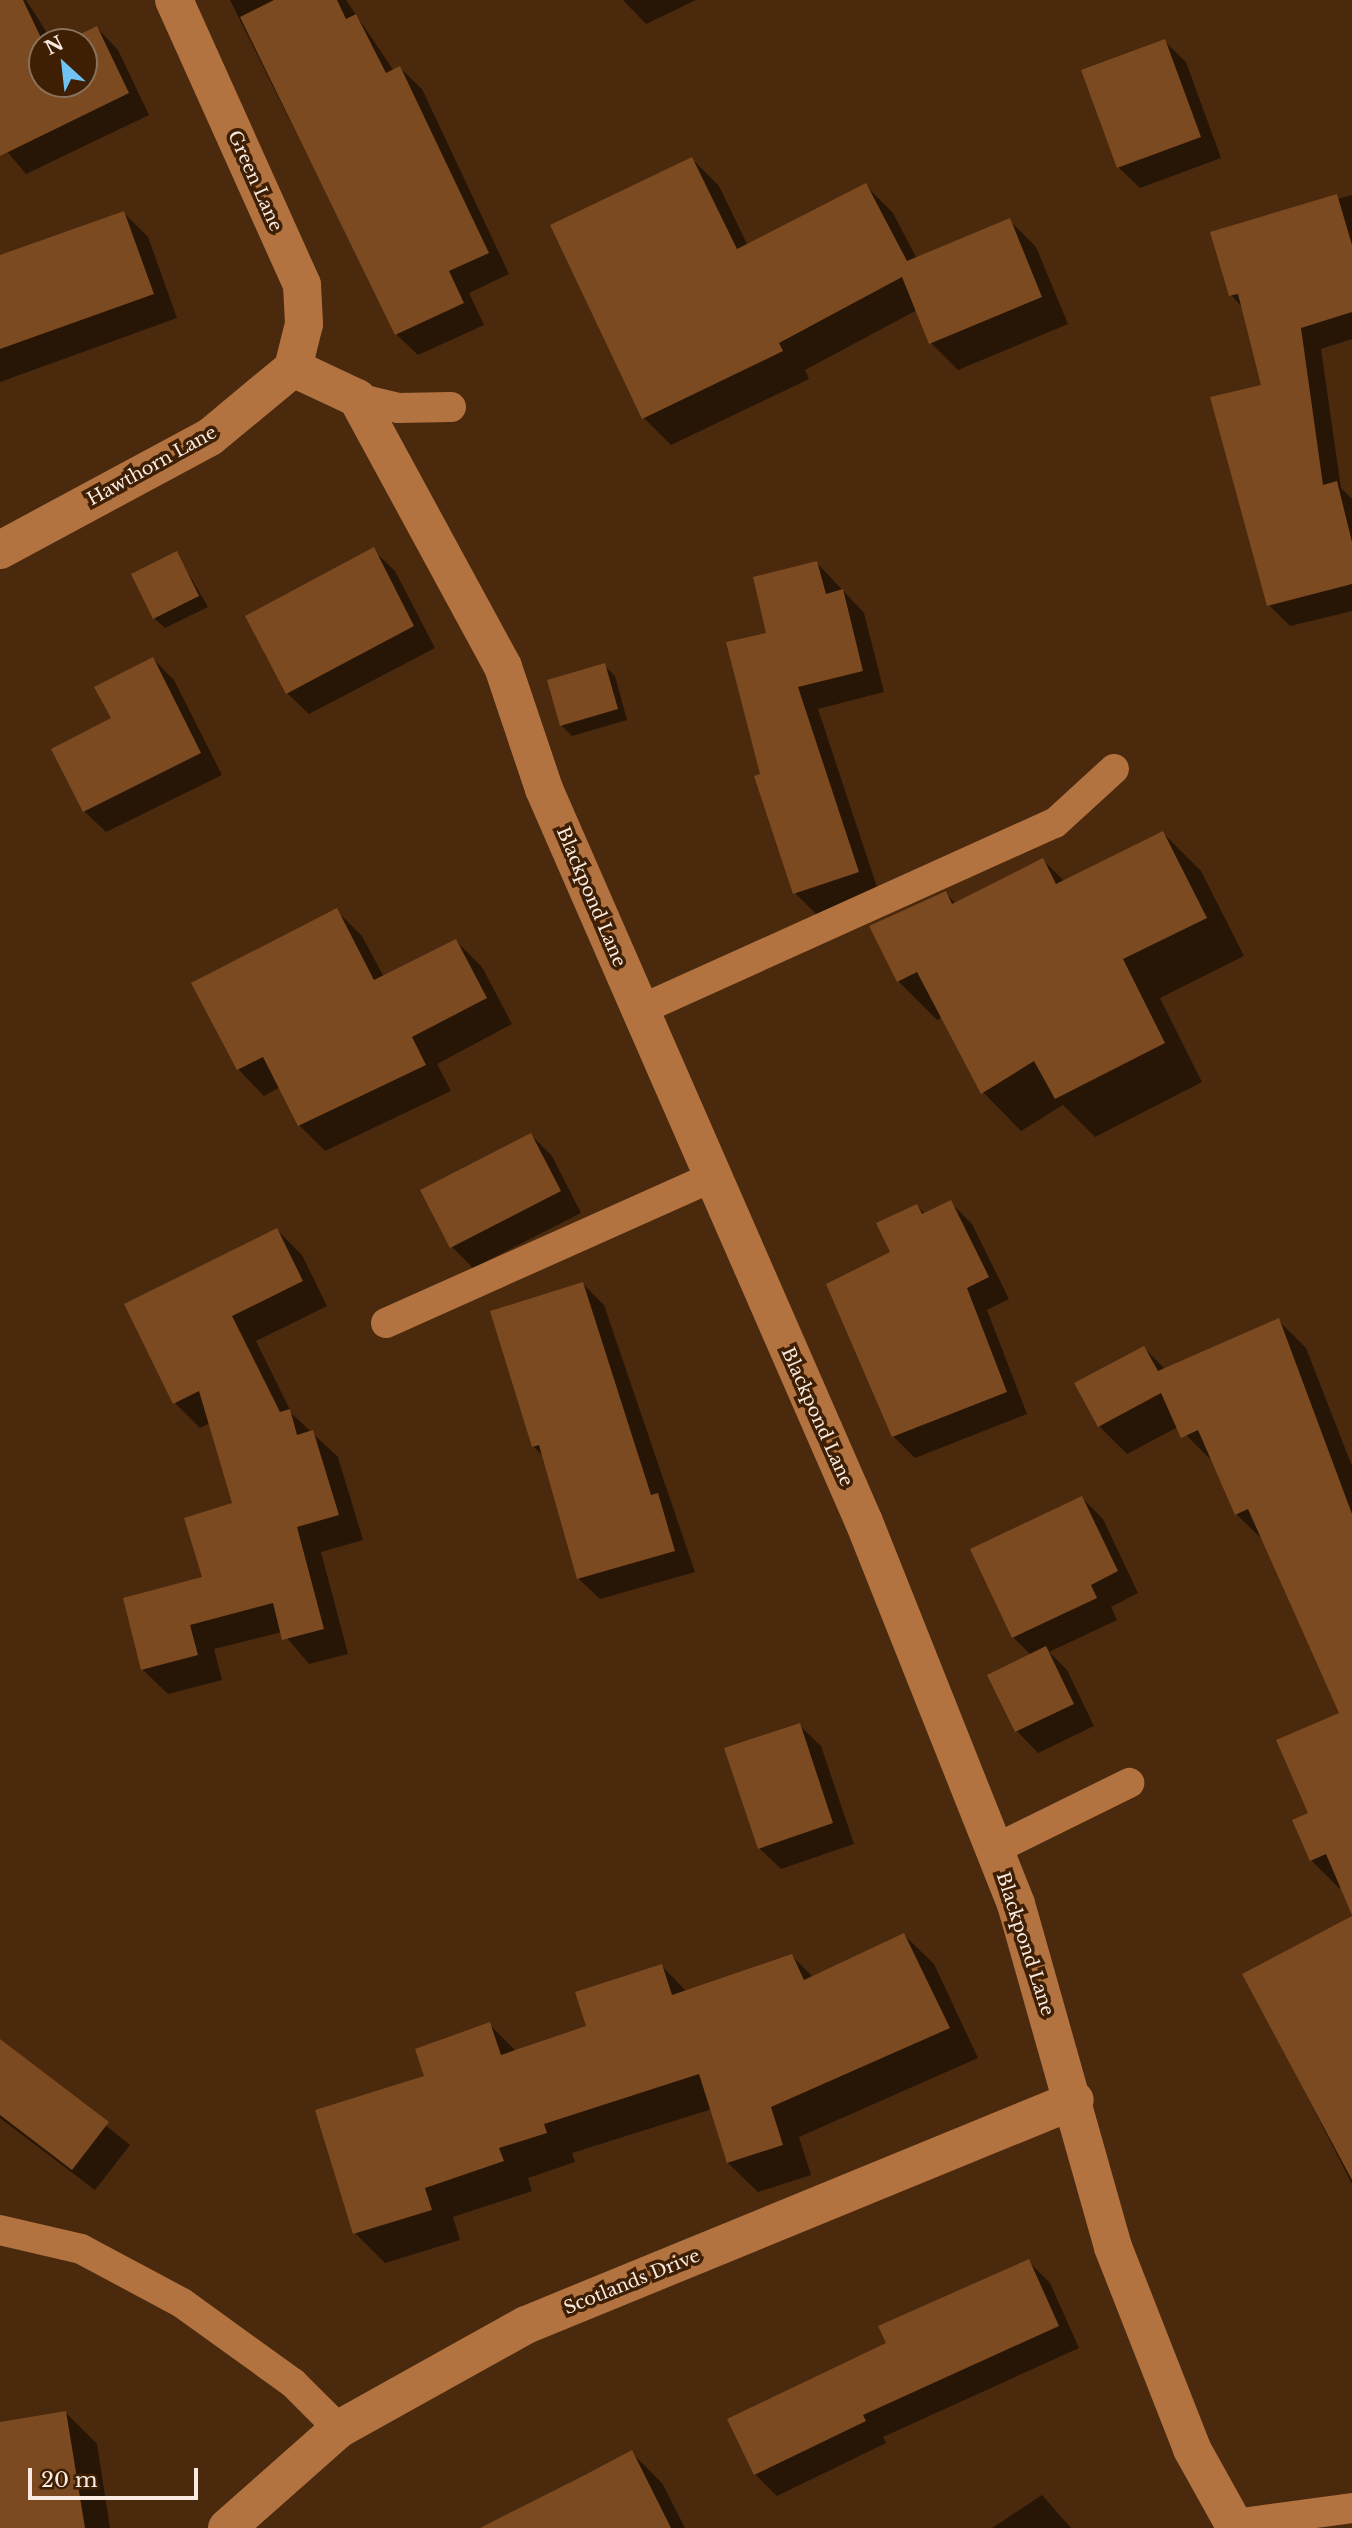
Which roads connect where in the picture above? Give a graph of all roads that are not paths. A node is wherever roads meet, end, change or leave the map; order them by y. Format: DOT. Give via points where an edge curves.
graph roads {
  1 [pos="174,0"];
  2 [pos="293,368"];
  3 [pos="357,398"];
  4 [pos="451,407"];
  5 [pos="0,550"];
  6 [pos="1114,769"];
  7 [pos="640,1010"];
  8 [pos="712,1177"];
  9 [pos="386,1323"];
  10 [pos="1129,1783"];
  11 [pos="993,1850"];
  12 [pos="1075,2100"];
  13 [pos="0,2230"];
  14 [pos="339,2429"];
  15 [pos="1352,2508"];
  16 [pos="1235,2526"];
  17 [pos="227,2528"];
  1 -- 2 [label="street, Green Lane" via="303,285 304,324"];
  2 -- 3 [label="street"];
  2 -- 5 [label="street, Hawthorn Lane" via="210,437"];
  3 -- 4 [label="lane" via="398,408"];
  3 -- 7 [label="street, Blackpond Lane" via="503,667 544,789"];
  6 -- 7 [label="lane" via="1055,823"];
  7 -- 8 [label="street, Blackpond Lane"];
  8 -- 9 [label="lane"];
  8 -- 11 [label="street, Blackpond Lane" via="864,1522"];
  10 -- 11 [label="lane"];
  11 -- 12 [label="street, Blackpond Lane"];
  12 -- 14 [label="street, Scotlands Drive" via="526,2325"];
  12 -- 16 [label="street, Blackpond Lane" via="1113,2247 1192,2449"];
  13 -- 14 [label="lane" via="81,2249 182,2303 293,2384"];
  14 -- 17 [label="street, Scotlands Drive"];
  15 -- 16 [label="lane"];
}
